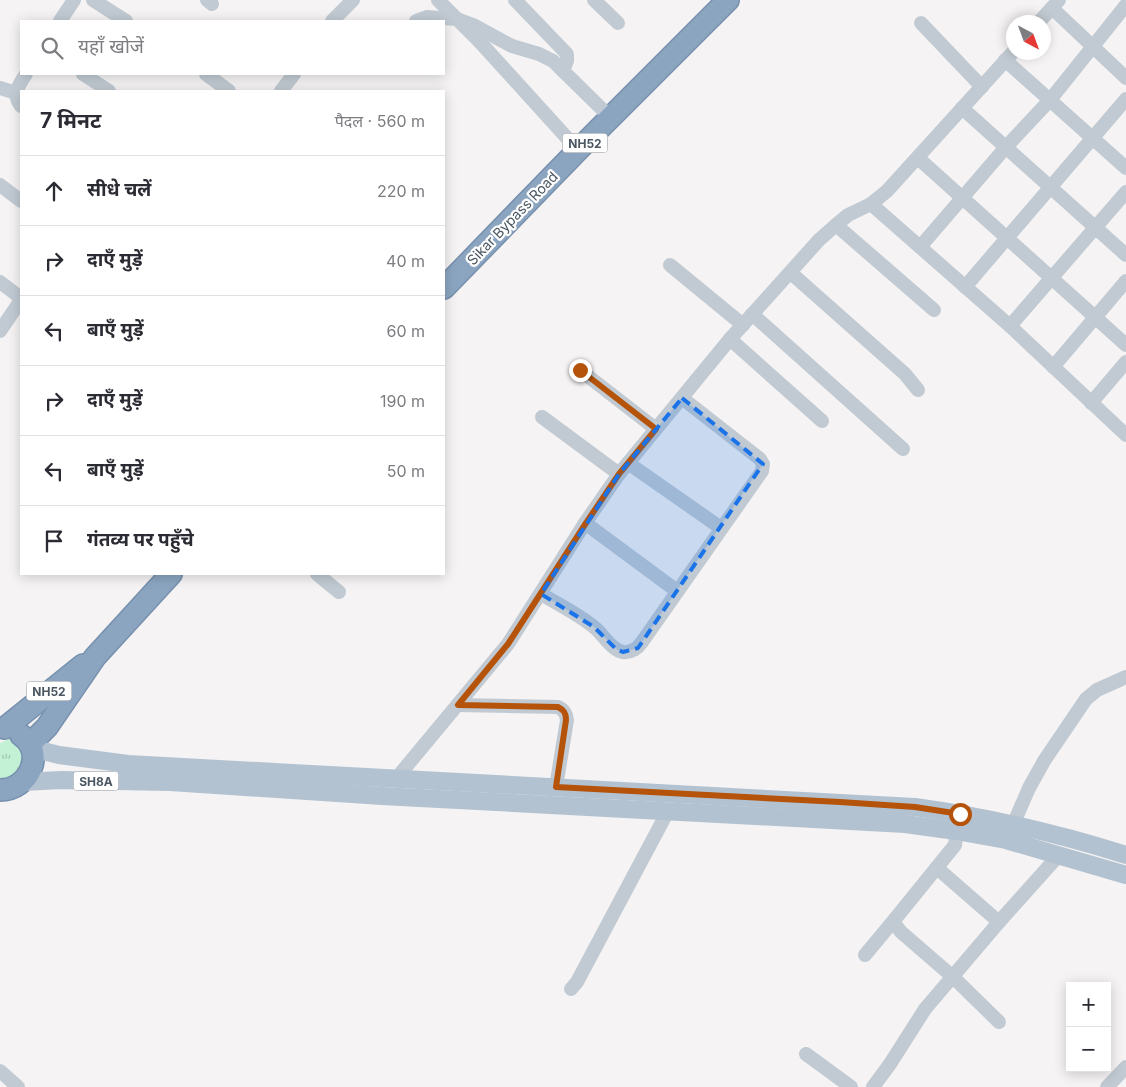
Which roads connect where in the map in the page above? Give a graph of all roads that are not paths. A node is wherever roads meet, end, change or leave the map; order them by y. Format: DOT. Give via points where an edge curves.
graph roads {
  1 [pos="74,0"];
  2 [pos="93,0"];
  3 [pos="353,0"];
  4 [pos="438,0"];
  5 [pos="515,0"];
  6 [pos="594,0"];
  7 [pos="728,0"];
  8 [pos="1056,4"];
  9 [pos="1126,5"];
  10 [pos="1046,15"];
  11 [pos="457,19"];
  12 [pos="61,20"];
  13 [pos="124,20"];
  14 [pos="333,20"];
  15 [pos="419,20"];
  16 [pos="618,23"];
  17 [pos="921,23"];
  18 [pos="1093,46"];
  19 [pos="1006,59"];
  20 [pos="1013,60"];
  21 [pos="563,71"];
  22 [pos="25,75"];
  23 [pos="85,75"];
  24 [pos="207,75"];
  25 [pos="293,75"];
  26 [pos="1126,78"];
  27 [pos="982,87"];
  28 [pos="0,88"];
  29 [pos="107,90"];
  30 [pos="228,90"];
  31 [pos="285,90"];
  32 [pos="16,93"];
  33 [pos="1050,100"];
  34 [pos="1126,100"];
  35 [pos="20,105"];
  36 [pos="962,108"];
  37 [pos="610,117"];
  38 [pos="1092,138"];
  39 [pos="1006,147"];
  40 [pos="578,150"];
  41 [pos="918,158"];
  42 [pos="1126,168"];
  43 [pos="0,185"];
  44 [pos="1050,187"];
  45 [pos="1126,192"];
  46 [pos="962,198"];
  47 [pos="20,200"];
  48 [pos="871,204"];
  49 [pos="836,225"];
  50 [pos="1095,228"];
  51 [pos="1007,237"];
  52 [pos="920,247"];
  53 [pos="1126,254"];
  54 [pos="670,265"];
  55 [pos="791,273"];
  56 [pos="1052,278"];
  57 [pos="1126,281"];
  58 [pos="0,282"];
  59 [pos="445,287"];
  60 [pos="965,287"];
  61 [pos="20,298"];
  62 [pos="20,301"];
  63 [pos="934,310"];
  64 [pos="752,314"];
  65 [pos="1095,318"];
  66 [pos="743,325"];
  67 [pos="1010,326"];
  68 [pos="0,331"];
  69 [pos="730,339"];
  70 [pos="1126,345"];
  71 [pos="1126,362"];
  72 [pos="1053,367"];
  73 [pos="580,370"];
  74 [pos="918,390"];
  75 [pos="682,398"];
  76 [pos="1091,403"];
  77 [pos="542,417"];
  78 [pos="822,421"];
  79 [pos="656,429"];
  80 [pos="1126,435"];
  81 [pos="903,449"];
  82 [pos="628,463"];
  83 [pos="619,474"];
  84 [pos="586,523"];
  85 [pos="721,528"];
  86 [pos="170,575"];
  87 [pos="318,575"];
  88 [pos="677,591"];
  89 [pos="339,592"];
  90 [pos="541,594"];
  91 [pos="95,657"];
  92 [pos="1126,677"];
  93 [pos="458,705"];
  94 [pos="5,723"];
  95 [pos="30,746"];
  96 [pos="395,780"];
  97 [pos="23,782"];
  98 [pos="556,787"];
  99 [pos="1,791"];
  100 [pos="668,811"];
  101 [pos="960,814"];
  102 [pos="1014,825"];
  103 [pos="956,831"];
  104 [pos="1060,855"];
  105 [pos="1126,855"];
  106 [pos="937,868"];
  107 [pos="1126,875"];
  108 [pos="895,919"];
  109 [pos="999,922"];
  110 [pos="865,955"];
  111 [pos="953,977"];
  112 [pos="571,989"];
  113 [pos="999,1022"];
  114 [pos="806,1054"];
  115 [pos="1126,1067"];
  116 [pos="0,1072"];
  117 [pos="1112,1085"];
  118 [pos="18,1087"];
  119 [pos="851,1087"];
  120 [pos="873,1087"];
  1 -- 12 [label="street"];
  2 -- 13 [label="street"];
  3 -- 14 [label="street"];
  4 -- 11 [label="street"];
  5 -- 21 [label="street" via="567,54"];
  6 -- 16 [label="street"];
  7 -- 37 [label="highway, Sikar Bypass Road / NH52"];
  8 -- 10 [label="street"];
  8 -- 18 [label="street"];
  9 -- 18 [label="street"];
  11 -- 15 [label="street" via="427,17"];
  11 -- 21 [label="street" via="512,46 539,54"];
  11 -- 40 [label="street"];
  17 -- 27 [label="street"];
  18 -- 26 [label="street"];
  18 -- 33 [label="street"];
  19 -- 27 [label="street"];
  20 -- 33 [label="street"];
  21 -- 37 [label="street"];
  22 -- 32 [label="street"];
  23 -- 29 [label="street"];
  24 -- 30 [label="street"];
  25 -- 31 [label="street"];
  27 -- 36 [label="street"];
  28 -- 32 [label="street"];
  32 -- 35 [label="street"];
  33 -- 38 [label="street"];
  33 -- 39 [label="street"];
  34 -- 38 [label="street"];
  36 -- 39 [label="street"];
  36 -- 41 [label="street"];
  37 -- 40 [label="highway, Sikar Bypass Road / NH52"];
  38 -- 42 [label="street"];
  38 -- 44 [label="street"];
  39 -- 44 [label="street"];
  39 -- 46 [label="street"];
  40 -- 59 [label="highway, Sikar Bypass Road / NH52"];
  41 -- 46 [label="street"];
  41 -- 48 [label="street"];
  43 -- 47 [label="street"];
  44 -- 50 [label="street"];
  44 -- 51 [label="street"];
  45 -- 50 [label="street"];
  46 -- 51 [label="street"];
  46 -- 52 [label="street"];
  48 -- 49 [label="street"];
  48 -- 52 [label="street"];
  49 -- 55 [label="street"];
  49 -- 63 [label="street"];
  50 -- 53 [label="street"];
  50 -- 56 [label="street"];
  51 -- 56 [label="street"];
  51 -- 60 [label="street"];
  52 -- 60 [label="street"];
  54 -- 66 [label="street"];
  55 -- 64 [label="street"];
  55 -- 74 [label="street" via="905,374"];
  56 -- 65 [label="street"];
  56 -- 67 [label="street"];
  57 -- 65 [label="street"];
  58 -- 61 [label="street"];
  60 -- 67 [label="street"];
  62 -- 68 [label="street"];
  64 -- 66 [label="street"];
  64 -- 81 [label="street"];
  65 -- 70 [label="street"];
  65 -- 72 [label="street"];
  66 -- 69 [label="street"];
  67 -- 72 [label="street"];
  69 -- 75 [label="street"];
  69 -- 78 [label="street"];
  71 -- 76 [label="street"];
  72 -- 76 [label="street"];
  73 -- 79 [label="street"];
  75 -- 79 [label="street"];
  75 -- 85 [label="street" via="763,464 762,471"];
  76 -- 80 [label="street"];
  77 -- 83 [label="street"];
  79 -- 82 [label="street"];
  82 -- 83 [label="street"];
  82 -- 85 [label="street"];
  83 -- 84 [label="street"];
  84 -- 88 [label="street"];
  84 -- 90 [label="street"];
  85 -- 88 [label="street"];
  86 -- 91 [label="highway, NH52"];
  87 -- 89 [label="street"];
  88 -- 90 [label="street" via="638,648 623,652 594,627"];
  90 -- 93 [label="street" via="508,644"];
  91 -- 94 [label="highway, NH52"];
  91 -- 95 [label="highway, NH52" via="47,727"];
  92 -- 102 [label="street" via="1097,690 1086,699 1044,762"];
  93 -- 96 [label="street"];
  93 -- 98 [label="street" via="563,709 566,720"];
  94 -- 95 [label="highway, NH52" via="23,736"];
  95 -- 96 [label="main road, SH8A" via="59,755 128,764"];
  95 -- 97 [label="highway" via="32,770"];
  96 -- 98 [label="main road, SH8A"];
  97 -- 99 [label="highway"];
  97 -- 100 [label="main road, SH8A" via="170,782"];
  98 -- 101 [label="main road, SH8A" via="915,807"];
  100 -- 103 [label="main road, SH8A" via="905,824"];
  100 -- 112 [label="street"];
  101 -- 102 [label="main road, SH8A"];
  101 -- 103 [label="street"];
  102 -- 105 [label="main road, SH8A"];
  103 -- 104 [label="main road, SH8A"];
  103 -- 106 [label="street" via="955,845"];
  104 -- 107 [label="main road, SH8A"];
  104 -- 109 [label="street"];
  106 -- 108 [label="street"];
  106 -- 109 [label="street"];
  108 -- 110 [label="street"];
  108 -- 111 [label="street" via="901,932"];
  109 -- 111 [label="street"];
  111 -- 113 [label="street"];
  111 -- 120 [label="street" via="925,1009"];
  114 -- 119 [label="street"];
  115 -- 117 [label="street"];
  116 -- 118 [label="street"];
}
